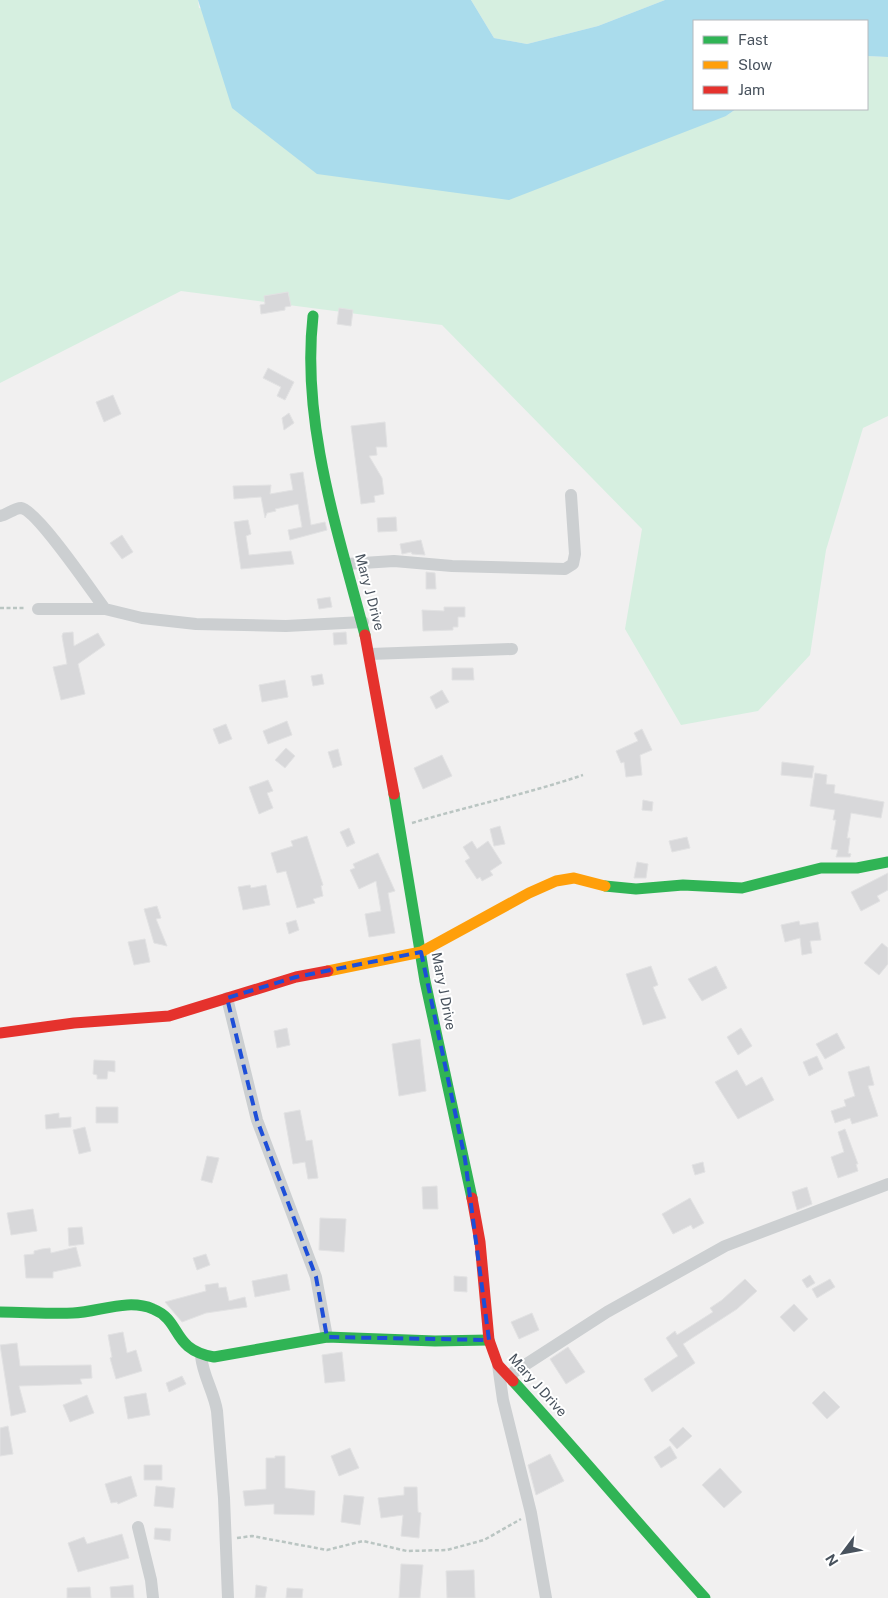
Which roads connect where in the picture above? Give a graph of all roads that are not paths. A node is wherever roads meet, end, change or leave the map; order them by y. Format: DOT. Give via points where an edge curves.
graph roads {
  1 [pos="313,316"];
  2 [pos="571,496"];
  3 [pos="0,516"];
  4 [pos="347,564"];
  5 [pos="38,609"];
  6 [pos="105,609"];
  7 [pos="363,622"];
  8 [pos="512,649"];
  9 [pos="370,654"];
  10 [pos="888,862"];
  11 [pos="420,952"];
  12 [pos="226,998"];
  13 [pos="0,1033"];
  14 [pos="888,1184"];
  15 [pos="0,1312"];
  16 [pos="327,1337"];
  17 [pos="489,1340"];
  18 [pos="201,1356"];
  19 [pos="498,1365"];
  20 [pos="508,1376"];
  21 [pos="138,1527"];
  22 [pos="153,1598"];
  23 [pos="228,1598"];
  24 [pos="546,1598"];
  25 [pos="705,1598"];
  1 -- 4 [label="street, Mary J Drive" via="310,343 317,439"];
  2 -- 4 [label="street" via="574,554 573,564 565,569 394,561"];
  3 -- 6 [label="street" via="18,509 28,511 51,536"];
  4 -- 7 [label="street, Mary J Drive"];
  5 -- 6 [label="street"];
  6 -- 7 [label="street" via="142,618 196,624 286,626"];
  7 -- 9 [label="street, Mary J Drive"];
  8 -- 9 [label="street"];
  9 -- 11 [label="street, Mary J Drive"];
  10 -- 11 [label="street" via="857,868 821,868 742,888 683,885 636,889 599,886 574,878 556,881"];
  11 -- 12 [label="street" via="296,977"];
  11 -- 17 [label="street, Mary J Drive" via="465,1159 478,1233"];
  12 -- 13 [label="street" via="168,1016"];
  12 -- 16 [label="street" via="257,1120 316,1277"];
  14 -- 20 [label="street" via="725,1246 607,1312"];
  15 -- 18 [label="street" via="77,1313 107,1307 149,1307 162,1314 189,1351"];
  16 -- 17 [label="street"];
  16 -- 18 [label="street" via="276,1344 231,1355"];
  17 -- 19 [label="street, Mary J Drive"];
  18 -- 23 [label="street" via="203,1372 218,1411"];
  19 -- 20 [label="street, Mary J Drive"];
  19 -- 24 [label="street"];
  20 -- 25 [label="street, Mary J Drive"];
  21 -- 22 [label="street"];
}
